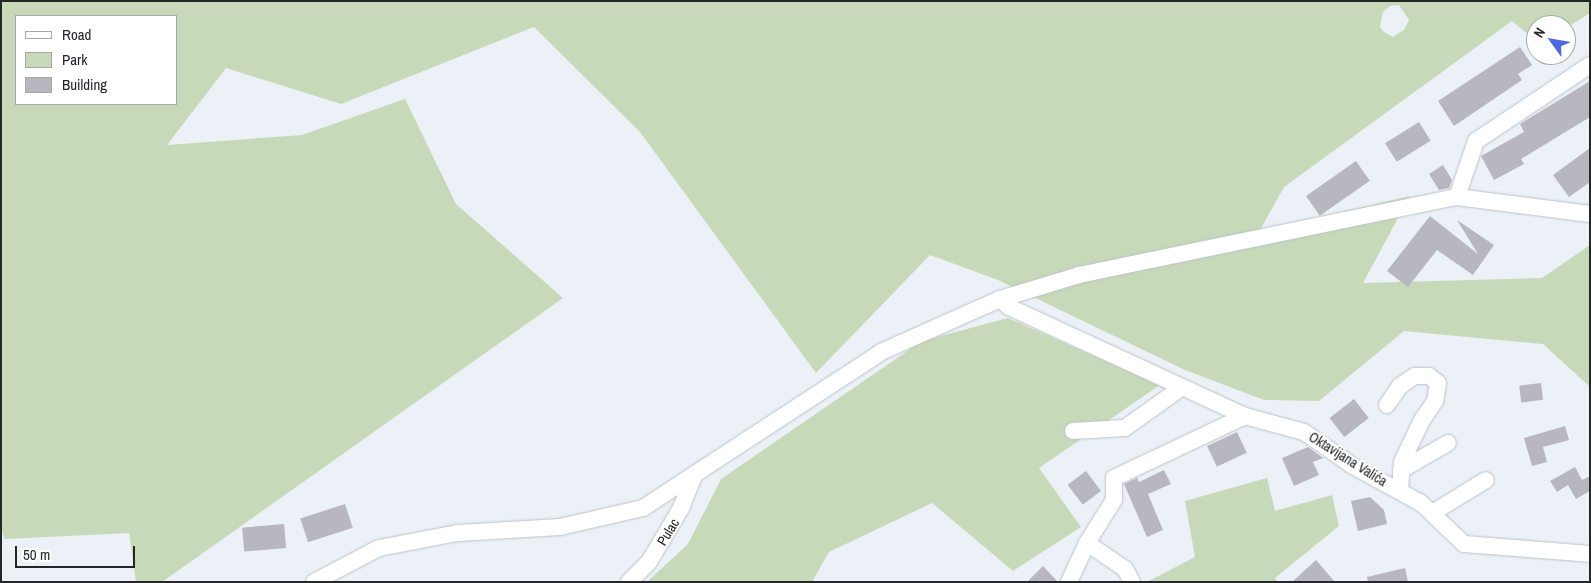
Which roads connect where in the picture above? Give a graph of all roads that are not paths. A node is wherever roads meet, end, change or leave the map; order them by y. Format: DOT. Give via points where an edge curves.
graph roads {
  1 [pos="1590,65"];
  2 [pos="1457,197"];
  3 [pos="1590,214"];
  4 [pos="1000,299"];
  5 [pos="1182,387"];
  6 [pos="1387,405"];
  7 [pos="1245,416"];
  8 [pos="1073,431"];
  9 [pos="1448,444"];
  10 [pos="1401,470"];
  11 [pos="695,474"];
  12 [pos="1486,480"];
  13 [pos="1400,491"];
  14 [pos="1432,513"];
  15 [pos="1087,543"];
  16 [pos="1590,554"];
  17 [pos="314,582"];
  18 [pos="629,582"];
  19 [pos="1070,582"];
  20 [pos="1132,582"];
  1 -- 2 [label="street" via="1476,141"];
  2 -- 3 [label="street"];
  2 -- 4 [label="street" via="1079,275"];
  4 -- 5 [label="street, Oktavijana Valića" via="1009,307"];
  4 -- 11 [label="street" via="881,352"];
  5 -- 7 [label="street, Oktavijana Valića"];
  5 -- 8 [label="street" via="1125,428"];
  6 -- 10 [label="street" via="1400,386 1416,376 1429,376 1438,383 1435,402 1410,442"];
  7 -- 13 [label="street, Oktavijana Valića" via="1304,432 1353,466"];
  7 -- 15 [label="street" via="1114,478 1114,500"];
  9 -- 10 [label="street"];
  10 -- 13 [label="street"];
  11 -- 17 [label="street" via="643,508 560,527 458,533 379,548"];
  11 -- 18 [label="street, Pulac" via="681,508 649,562"];
  12 -- 14 [label="street"];
  13 -- 14 [label="street, Oktavijana Valića" via="1422,503"];
  14 -- 16 [label="street, Oktavijana Valića" via="1464,544"];
  15 -- 19 [label="street"];
  15 -- 20 [label="street" via="1125,569"];
}
